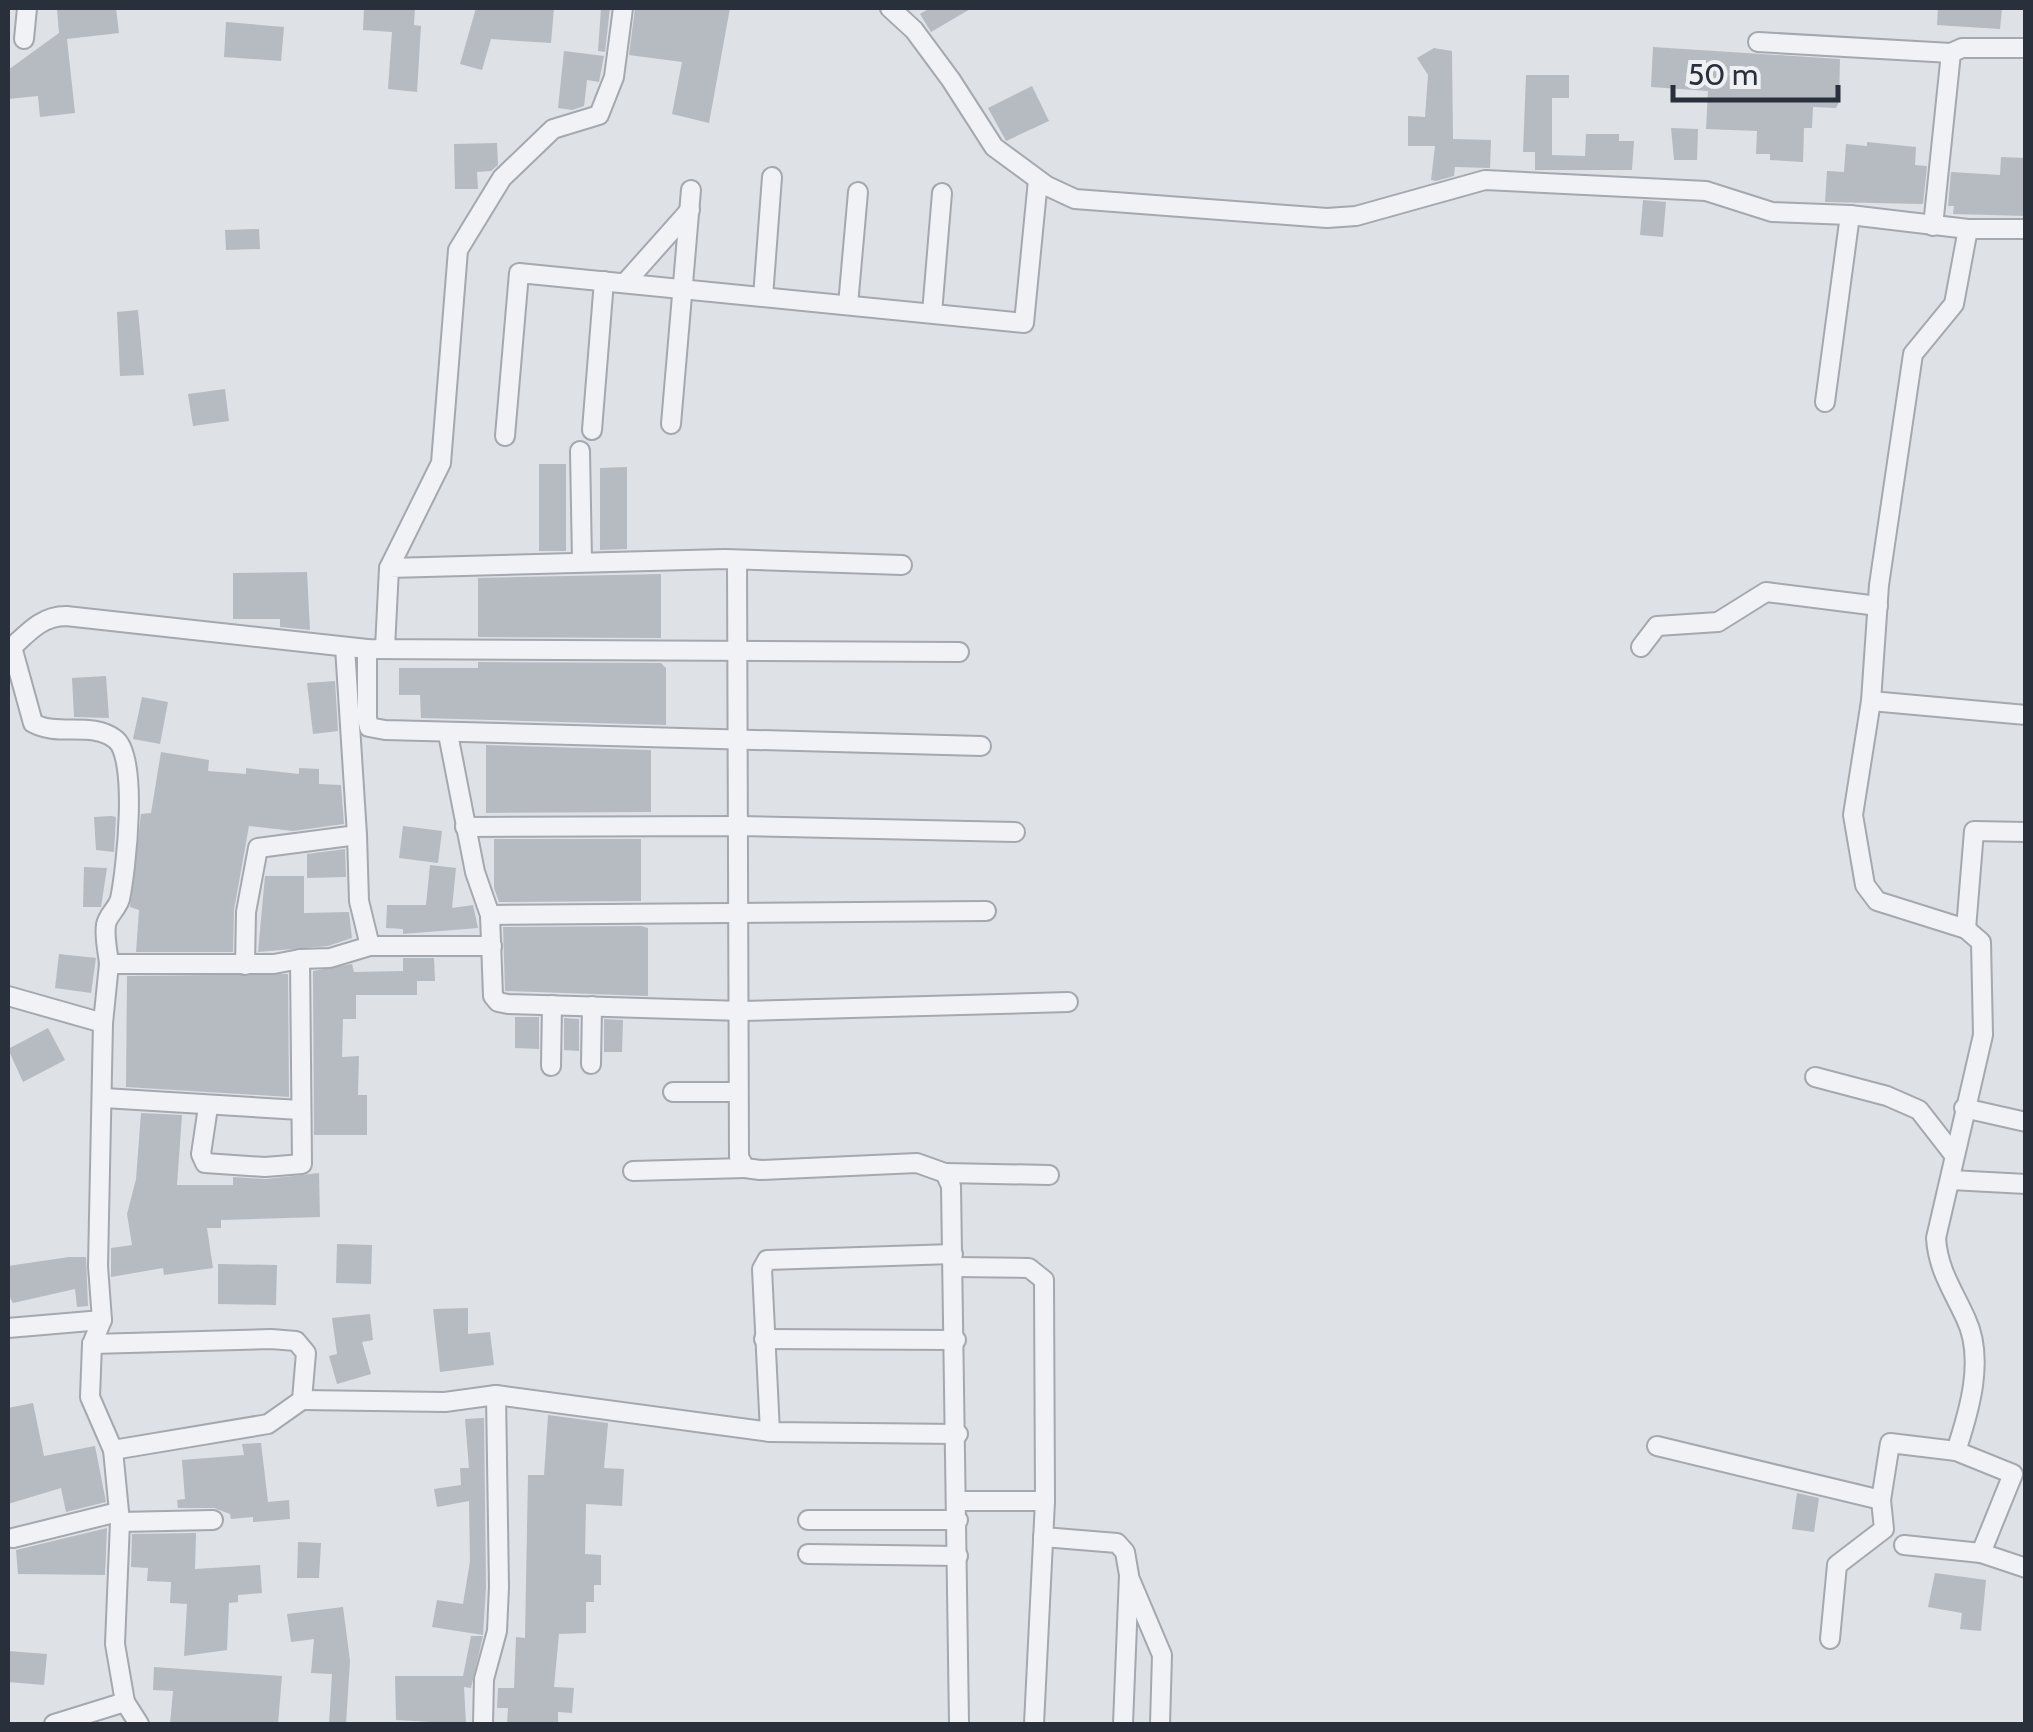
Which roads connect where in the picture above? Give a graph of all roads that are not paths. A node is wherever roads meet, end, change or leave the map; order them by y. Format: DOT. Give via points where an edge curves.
graph roads {
  1 [pos="27,8"];
  2 [pos="623,8"];
  3 [pos="890,8"];
  4 [pos="24,39"];
  5 [pos="1758,42"];
  6 [pos="2026,48"];
  7 [pos="1951,54"];
  8 [pos="772,177"];
  9 [pos="1038,180"];
  10 [pos="691,190"];
  11 [pos="858,192"];
  12 [pos="942,192"];
  13 [pos="690,210"];
  14 [pos="1850,214"];
  15 [pos="1933,226"];
  16 [pos="1968,229"];
  17 [pos="2026,229"];
  18 [pos="604,281"];
  19 [pos="624,283"];
  20 [pos="682,289"];
  21 [pos="763,297"];
  22 [pos="848,306"];
  23 [pos="932,314"];
  24 [pos="1825,402"];
  25 [pos="670,424"];
  26 [pos="592,430"];
  27 [pos="505,436"];
  28 [pos="580,450"];
  29 [pos="738,560"];
  30 [pos="582,561"];
  31 [pos="902,566"];
  32 [pos="389,568"];
  33 [pos="1878,606"];
  34 [pos="345,647"];
  35 [pos="1641,647"];
  36 [pos="376,648"];
  37 [pos="10,649"];
  38 [pos="735,650"];
  39 [pos="959,652"];
  40 [pos="1871,702"];
  41 [pos="2026,715"];
  42 [pos="448,734"];
  43 [pos="739,740"];
  44 [pos="981,746"];
  45 [pos="739,826"];
  46 [pos="466,827"];
  47 [pos="1015,832"];
  48 [pos="2026,832"];
  49 [pos="357,835"];
  50 [pos="986,912"];
  51 [pos="738,913"];
  52 [pos="490,915"];
  53 [pos="1966,929"];
  54 [pos="370,946"];
  55 [pos="492,946"];
  56 [pos="300,959"];
  57 [pos="109,964"];
  58 [pos="245,965"];
  59 [pos="8,996"];
  60 [pos="1068,1002"];
  61 [pos="552,1005"];
  62 [pos="592,1006"];
  63 [pos="742,1010"];
  64 [pos="103,1023"];
  65 [pos="591,1064"];
  66 [pos="551,1066"];
  67 [pos="1815,1078"];
  68 [pos="673,1092"];
  69 [pos="736,1092"];
  70 [pos="104,1098"];
  71 [pos="208,1107"];
  72 [pos="1964,1108"];
  73 [pos="300,1110"];
  74 [pos="2026,1122"];
  75 [pos="1954,1155"];
  76 [pos="745,1168"];
  77 [pos="632,1170"];
  78 [pos="945,1173"];
  79 [pos="1048,1175"];
  80 [pos="1951,1180"];
  81 [pos="2026,1184"];
  82 [pos="954,1260"];
  83 [pos="102,1320"];
  84 [pos="8,1328"];
  85 [pos="764,1339"];
  86 [pos="956,1340"];
  87 [pos="92,1344"];
  88 [pos="496,1395"];
  89 [pos="302,1400"];
  90 [pos="770,1432"];
  91 [pos="958,1434"];
  92 [pos="1657,1446"];
  93 [pos="113,1450"];
  94 [pos="1956,1451"];
  95 [pos="2019,1477"];
  96 [pos="1881,1500"];
  97 [pos="1044,1501"];
  98 [pos="958,1510"];
  99 [pos="119,1517"];
  100 [pos="213,1520"];
  101 [pos="808,1520"];
  102 [pos="1043,1537"];
  103 [pos="13,1538"];
  104 [pos="1904,1545"];
  105 [pos="1982,1553"];
  106 [pos="808,1554"];
  107 [pos="958,1556"];
  108 [pos="2026,1568"];
  109 [pos="1128,1575"];
  110 [pos="1830,1638"];
  111 [pos="1126,1653"];
  112 [pos="1162,1655"];
  113 [pos="125,1702"];
  114 [pos="54,1724"];
  115 [pos="139,1724"];
  116 [pos="483,1724"];
  117 [pos="960,1724"];
  118 [pos="1034,1724"];
  119 [pos="1123,1724"];
  120 [pos="1160,1724"];
  1 -- 4 [label="street"];
  2 -- 32 [label="street" via="614,77 599,115 553,129 502,178 458,250 441,463"];
  3 -- 9 [label="street" via="952,80 994,148"];
  5 -- 7 [label="street"];
  6 -- 7 [label="street" via="1962,48"];
  7 -- 15 [label="street"];
  8 -- 21 [label="street"];
  9 -- 14 [label="street" via="1075,199 1288,218 1356,216 1485,180 1706,191 1772,212"];
  9 -- 23 [label="street" via="1024,323"];
  10 -- 13 [label="street"];
  11 -- 22 [label="street"];
  12 -- 23 [label="street"];
  13 -- 19 [label="street"];
  13 -- 20 [label="street"];
  14 -- 15 [label="street"];
  14 -- 24 [label="street"];
  15 -- 16 [label="street"];
  16 -- 17 [label="street"];
  16 -- 33 [label="street" via="1954,304 1912,354"];
  18 -- 19 [label="street"];
  18 -- 26 [label="street"];
  18 -- 27 [label="street" via="518,273"];
  19 -- 20 [label="street"];
  20 -- 21 [label="street"];
  20 -- 25 [label="street"];
  21 -- 22 [label="street"];
  22 -- 23 [label="street"];
  28 -- 30 [label="street"];
  29 -- 30 [label="street"];
  29 -- 31 [label="street"];
  29 -- 38 [label="street"];
  30 -- 32 [label="street"];
  32 -- 36 [label="street"];
  33 -- 35 [label="street" via="1766,592 1718,622 1657,626"];
  33 -- 40 [label="street"];
  34 -- 36 [label="street"];
  34 -- 37 [label="street" via="52,616"];
  34 -- 49 [label="street"];
  36 -- 38 [label="street"];
  36 -- 42 [label="street" via="369,727"];
  37 -- 57 [label="street" via="33,723 44,730 94,730 117,739 126,756 126,848 120,896 106,922"];
  38 -- 39 [label="street"];
  38 -- 43 [label="street"];
  40 -- 41 [label="street"];
  40 -- 53 [label="street" via="1853,814 1865,885 1890,909"];
  42 -- 43 [label="street"];
  42 -- 46 [label="street"];
  43 -- 44 [label="street"];
  43 -- 45 [label="street"];
  45 -- 46 [label="street"];
  45 -- 47 [label="street"];
  45 -- 51 [label="street"];
  46 -- 52 [label="street"];
  48 -- 53 [label="street" via="1974,831"];
  49 -- 54 [label="street" via="359,901"];
  49 -- 58 [label="street" via="258,848"];
  50 -- 51 [label="street"];
  51 -- 52 [label="street"];
  51 -- 63 [label="street"];
  52 -- 55 [label="street"];
  53 -- 72 [label="street" via="1981,942 1984,992 1982,1035"];
  54 -- 55 [label="street"];
  54 -- 56 [label="street"];
  55 -- 61 [label="street" via="498,1002"];
  56 -- 58 [label="street"];
  56 -- 73 [label="street"];
  57 -- 58 [label="street"];
  57 -- 64 [label="street"];
  59 -- 64 [label="street"];
  60 -- 63 [label="street"];
  61 -- 62 [label="street"];
  61 -- 66 [label="street"];
  62 -- 63 [label="street"];
  62 -- 65 [label="street"];
  63 -- 69 [label="street"];
  64 -- 70 [label="street"];
  67 -- 75 [label="street" via="1919,1110"];
  68 -- 69 [label="street"];
  69 -- 76 [label="street"];
  70 -- 71 [label="street"];
  70 -- 83 [label="street"];
  71 -- 73 [label="street"];
  71 -- 73 [label="street" via="201,1158 264,1167 302,1164"];
  72 -- 74 [label="street"];
  72 -- 75 [label="street"];
  75 -- 80 [label="street"];
  76 -- 77 [label="street"];
  76 -- 78 [label="street" via="917,1164"];
  78 -- 79 [label="street"];
  78 -- 82 [label="street"];
  80 -- 81 [label="street"];
  80 -- 94 [label="street" via="1936,1238 1938,1264 1972,1332 1970,1408"];
  82 -- 85 [label="street" via="767,1260"];
  82 -- 86 [label="street"];
  82 -- 97 [label="street" via="1029,1268 1044,1280"];
  83 -- 84 [label="street"];
  83 -- 87 [label="street"];
  85 -- 86 [label="street"];
  85 -- 90 [label="street"];
  86 -- 91 [label="street"];
  87 -- 89 [label="street" via="296,1340 306,1353"];
  87 -- 93 [label="street" via="90,1397"];
  88 -- 89 [label="street" via="446,1402"];
  88 -- 90 [label="street"];
  88 -- 116 [label="street" via="499,1587"];
  89 -- 93 [label="street" via="268,1424"];
  90 -- 91 [label="street"];
  91 -- 98 [label="street"];
  92 -- 96 [label="street"];
  93 -- 99 [label="street"];
  94 -- 95 [label="street"];
  94 -- 96 [label="street" via="1890,1444"];
  95 -- 105 [label="street"];
  96 -- 110 [label="street" via="1884,1529 1836,1565"];
  97 -- 98 [label="street"];
  97 -- 102 [label="street"];
  98 -- 101 [label="street"];
  98 -- 107 [label="street"];
  99 -- 100 [label="street"];
  99 -- 103 [label="street"];
  99 -- 113 [label="street" via="115,1644"];
  102 -- 109 [label="street" via="1117,1543 1126,1552"];
  102 -- 118 [label="street"];
  104 -- 105 [label="street"];
  105 -- 108 [label="street"];
  106 -- 107 [label="street"];
  107 -- 117 [label="street"];
  109 -- 111 [label="street"];
  109 -- 112 [label="street"];
  111 -- 112 [label="street"];
  111 -- 119 [label="street"];
  112 -- 120 [label="street"];
  113 -- 114 [label="street"];
  113 -- 115 [label="street"];
}
